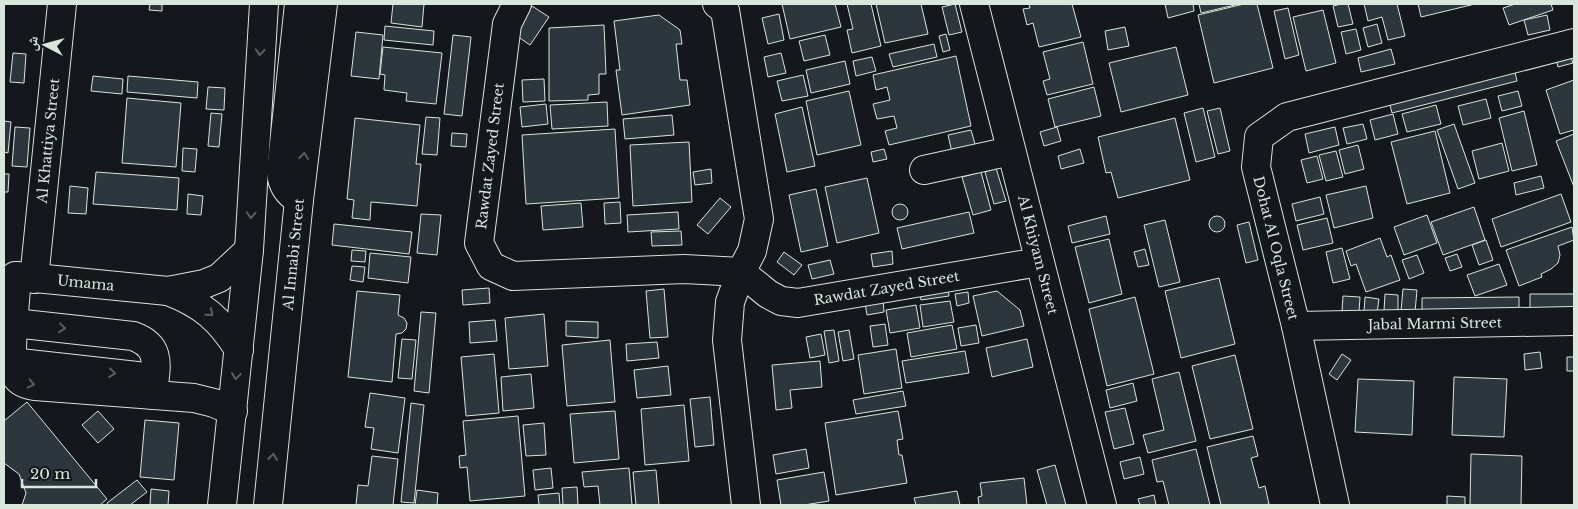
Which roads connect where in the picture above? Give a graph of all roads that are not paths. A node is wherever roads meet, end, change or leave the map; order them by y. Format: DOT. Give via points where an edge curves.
graph roads {
  1 [pos="62,4"];
  2 [pos="264,4"];
  3 [pos="299,4"];
  4 [pos="323,4"];
  5 [pos="517,4"];
  6 [pos="717,4"];
  7 [pos="974,4"];
  8 [pos="1574,44"];
  9 [pos="1011,152"];
  10 [pos="924,170"];
  11 [pos="299,200"];
  12 [pos="249,250"];
  13 [pos="1039,262"];
  14 [pos="741,272"];
  15 [pos="18,277"];
  16 [pos="168,291"];
  17 [pos="1574,321"];
  18 [pos="1296,326"];
  19 [pos="13,343"];
  20 [pos="239,350"];
  21 [pos="154,377"];
  22 [pos="233,411"];
  23 [pos="269,504"];
  24 [pos="222,505"];
  25 [pos="746,505"];
  26 [pos="1102,505"];
  27 [pos="1336,505"];
  1 -- 15 [label="street, Al Khattiya Street"];
  2 -- 12 [label="street, one-way"];
  3 -- 11 [label="street" via="281,172 285,188"];
  11 -- 4 [label="street, Al Innabi Street, one-way"];
  5 -- 14 [label="street, Rawdat Zayed Street" via="506,24 479,243 491,266 513,276 684,269"];
  6 -- 14 [label="street" via="724,10 760,219 752,251"];
  7 -- 9 [label="street, Al Khiyam Street"];
  8 -- 18 [label="street, Dohat Al Oqla Street" via="1287,117 1259,137 1256,167"];
  9 -- 10 [label="street"];
  9 -- 13 [label="street, Al Khiyam Street"];
  23 -- 11 [label="street, Al Innabi Street, one-way"];
  12 -- 16 [label="street, Umama" via="219,278"];
  12 -- 20 [label="street"];
  13 -- 14 [label="street, Rawdat Zayed Street" via="798,303 781,301 768,294"];
  13 -- 26 [label="street, Al Khiyam Street"];
  14 -- 25 [label="street" via="730,302 727,340"];
  15 -- 16 [label="street, Umama"];
  15 -- 19 [label="street, Al Khattiya Street"];
  16 -- 20 [label="street, Umama, one-way" via="202,307 217,319"];
  17 -- 18 [label="street, Jabal Marmi Street"];
  18 -- 27 [label="street, Dohat Al Oqla Street"];
  19 -- 21 [label="street, one-way" via="133,336 154,350"];
  19 -- 21 [label="street, one-way" via="15,376 27,385"];
  20 -- 22 [label="street, one-way"];
  21 -- 22 [label="street"];
  22 -- 24 [label="street"];
}
